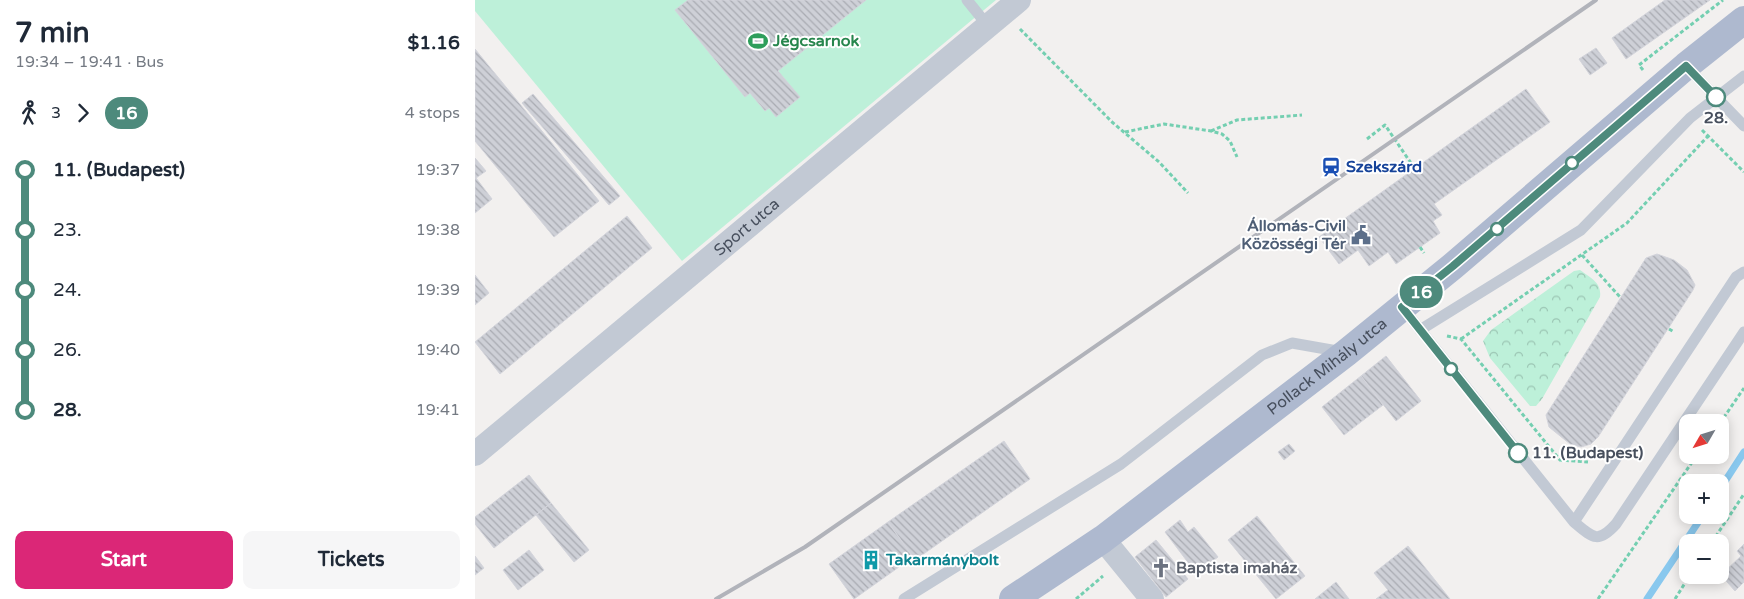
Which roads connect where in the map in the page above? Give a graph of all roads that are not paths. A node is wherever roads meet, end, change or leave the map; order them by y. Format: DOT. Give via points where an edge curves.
graph roads {
  1 [pos="967,0"];
  2 [pos="1004,13"];
  3 [pos="1744,20"];
  4 [pos="1686,66"];
  5 [pos="1744,76"];
  6 [pos="1716,97"];
  7 [pos="1744,126"];
  8 [pos="1744,272"];
  9 [pos="1402,307"];
  10 [pos="1420,330"];
  11 [pos="1744,332"];
  12 [pos="1347,353"];
  13 [pos="475,454"];
  14 [pos="1574,522"];
  15 [pos="1103,539"];
  16 [pos="904,599"];
  17 [pos="1013,599"];
  18 [pos="1152,599"];
  1 -- 2 [label="lane"];
  2 -- 13 [label="street, Sport utca"];
  3 -- 4 [label="main road, Pollack Mihály utca"];
  4 -- 6 [label="lane"];
  4 -- 9 [label="main road, Pollack Mihály utca"];
  5 -- 6 [label="lane"];
  6 -- 7 [label="lane"];
  6 -- 10 [label="lane" via="1690,118 1581,230"];
  8 -- 14 [label="lane" via="1736,277"];
  9 -- 10 [label="lane"];
  9 -- 12 [label="main road, Pollack Mihály utca"];
  10 -- 14 [label="lane"];
  11 -- 14 [label="lane" via="1617,524 1599,537 1591,536"];
  12 -- 15 [label="main road, Pollack Mihály utca"];
  12 -- 16 [label="lane" via="1292,343 1262,355 1121,464"];
  15 -- 17 [label="main road, Pollack Mihály utca"];
  15 -- 18 [label="street"];
}
